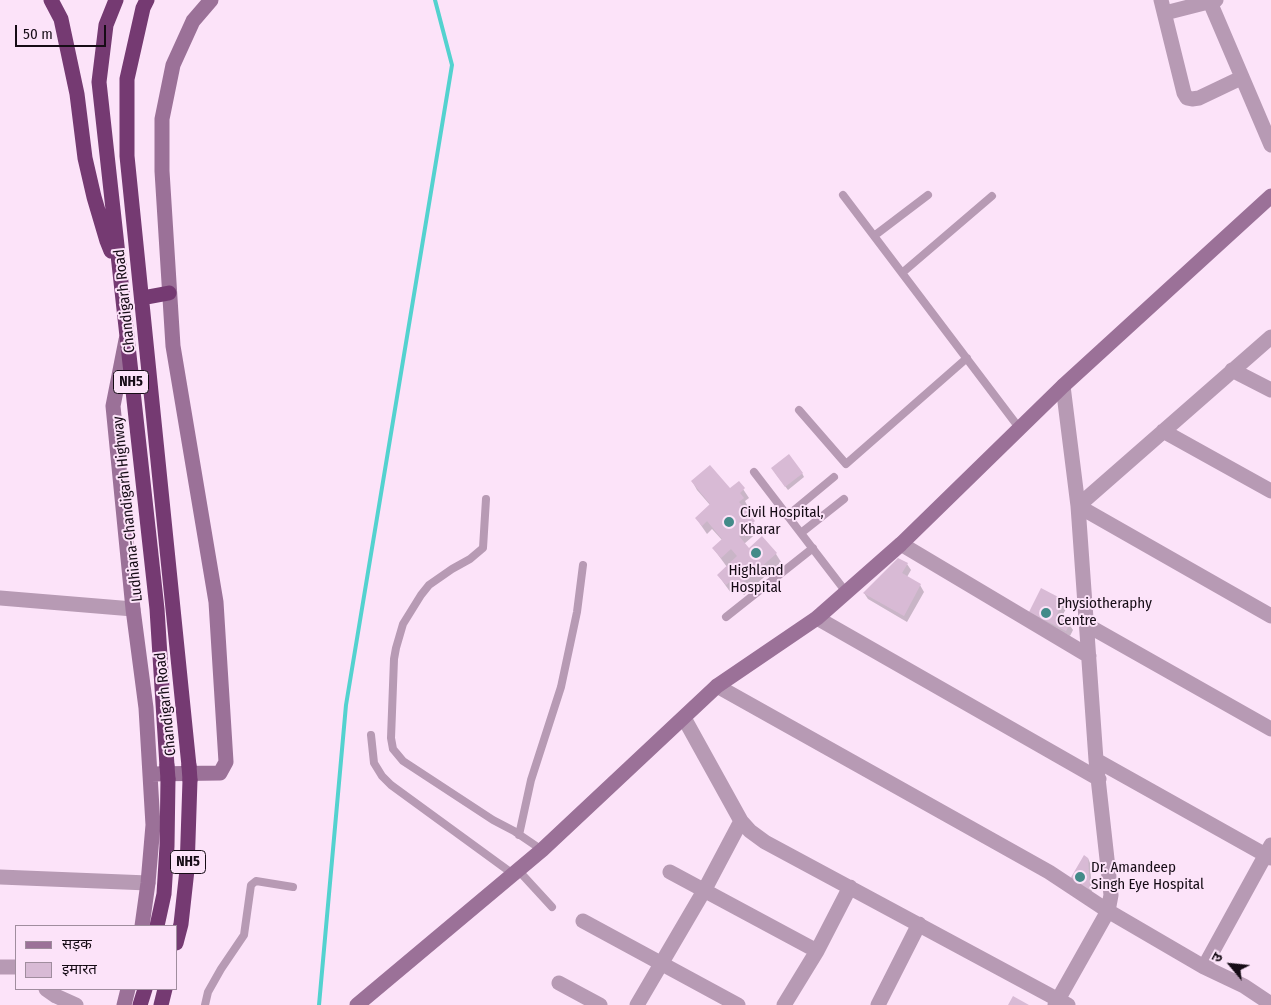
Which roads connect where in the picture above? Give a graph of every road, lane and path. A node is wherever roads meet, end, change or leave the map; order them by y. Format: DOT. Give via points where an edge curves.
graph roads {
  1 [pos="51,0"];
  2 [pos="116,0"];
  3 [pos="147,0"];
  4 [pos="211,0"];
  5 [pos="1213,1"];
  6 [pos="1163,6"];
  7 [pos="1242,78"];
  8 [pos="1271,145"];
  9 [pos="844,195"];
  10 [pos="928,195"];
  11 [pos="992,196"];
  12 [pos="1271,196"];
  13 [pos="874,236"];
  14 [pos="118,266"];
  15 [pos="902,273"];
  16 [pos="169,293"];
  17 [pos="142,298"];
  18 [pos="1271,337"];
  19 [pos="126,338"];
  20 [pos="966,358"];
  21 [pos="1232,370"];
  22 [pos="1063,386"];
  23 [pos="1271,390"];
  24 [pos="799,410"];
  25 [pos="1020,429"];
  26 [pos="1163,431"];
  27 [pos="754,472"];
  28 [pos="834,478"];
  29 [pos="1271,491"];
  30 [pos="486,499"];
  31 [pos="844,499"];
  32 [pos="1078,506"];
  33 [pos="787,516"];
  34 [pos="802,533"];
  35 [pos="901,544"];
  36 [pos="813,548"];
  37 [pos="583,565"];
  38 [pos="846,592"];
  39 [pos="0,598"];
  40 [pos="133,609"];
  41 [pos="1271,616"];
  42 [pos="726,617"];
  43 [pos="817,618"];
  44 [pos="1087,625"];
  45 [pos="1089,656"];
  46 [pos="717,686"];
  47 [pos="684,718"];
  48 [pos="1271,729"];
  49 [pos="371,735"];
  50 [pos="1096,760"];
  51 [pos="150,774"];
  52 [pos="1100,779"];
  53 [pos="741,821"];
  54 [pos="519,835"];
  55 [pos="542,850"];
  56 [pos="1269,853"];
  57 [pos="516,872"];
  58 [pos="670,872"];
  59 [pos="0,877"];
  60 [pos="148,882"];
  61 [pos="293,887"];
  62 [pos="850,887"];
  63 [pos="705,889"];
  64 [pos="552,907"];
  65 [pos="1108,911"];
  66 [pos="583,921"];
  67 [pos="920,924"];
  68 [pos="142,925"];
  69 [pos="157,925"];
  70 [pos="178,935"];
  71 [pos="817,950"];
  72 [pos="662,964"];
  73 [pos="0,967"];
  74 [pos="15,967"];
  75 [pos="1204,967"];
  76 [pos="559,984"];
  77 [pos="47,990"];
  78 [pos="128,990"];
  79 [pos="145,990"];
  80 [pos="165,990"];
  81 [pos="1060,1003"];
  82 [pos="1271,1004"];
  83 [pos="76,1005"];
  84 [pos="124,1005"];
  85 [pos="140,1005"];
  86 [pos="161,1005"];
  87 [pos="205,1005"];
  88 [pos="357,1005"];
  89 [pos="600,1005"];
  90 [pos="637,1005"];
  91 [pos="738,1005"];
  92 [pos="784,1005"];
  93 [pos="878,1005"];
  1 -- 14 [label="highway" via="61,19 94,197 106,241"];
  2 -- 14 [label="highway, Ludhiana-Chandigarh Highway / NH5" via="106,25 100,82"];
  3 -- 17 [label="highway, Chandigarh Road / NH5" via="127,79 127,156"];
  4 -- 16 [label="street" via="193,21 173,66 162,119"];
  5 -- 6 [label="street"];
  5 -- 7 [label="street"];
  6 -- 7 [label="street" via="1187,98 1199,98"];
  7 -- 8 [label="street"];
  9 -- 13 [label="lane"];
  10 -- 13 [label="lane"];
  11 -- 15 [label="lane"];
  12 -- 22 [label="street"];
  13 -- 15 [label="lane"];
  14 -- 19 [label="highway, Ludhiana-Chandigarh Highway / NH5"];
  15 -- 20 [label="lane"];
  16 -- 17 [label="highway"];
  16 -- 51 [label="street" via="173,346 216,602 226,762 220,773"];
  17 -- 70 [label="highway, Chandigarh Road / NH5" via="190,773 187,870"];
  18 -- 21 [label="street"];
  19 -- 40 [label="street" via="113,406"];
  19 -- 69 [label="highway, Ludhiana-Chandigarh Highway / NH5" via="157,609 168,772 164,894"];
  20 -- 24 [label="lane" via="846,464"];
  20 -- 25 [label="lane"];
  21 -- 23 [label="street"];
  21 -- 26 [label="street"];
  22 -- 25 [label="street"];
  22 -- 32 [label="street"];
  25 -- 35 [label="street"];
  26 -- 29 [label="street"];
  26 -- 32 [label="street"];
  27 -- 33 [label="lane"];
  28 -- 33 [label="lane"];
  30 -- 54 [label="lane" via="483,548 429,585 403,624 394,659 391,738 393,749 403,761"];
  31 -- 34 [label="lane"];
  32 -- 41 [label="street"];
  32 -- 44 [label="street"];
  33 -- 34 [label="lane"];
  34 -- 36 [label="lane"];
  35 -- 38 [label="street"];
  35 -- 45 [label="street"];
  36 -- 38 [label="lane"];
  36 -- 42 [label="lane"];
  37 -- 54 [label="lane" via="561,687 531,780"];
  38 -- 43 [label="street"];
  39 -- 40 [label="street"];
  40 -- 51 [label="street" via="146,708"];
  43 -- 46 [label="street"];
  43 -- 52 [label="street"];
  44 -- 45 [label="street"];
  44 -- 48 [label="street"];
  45 -- 50 [label="street"];
  46 -- 47 [label="street"];
  46 -- 65 [label="street" via="1049,872"];
  47 -- 53 [label="street"];
  47 -- 55 [label="street"];
  49 -- 57 [label="lane" via="374,763 391,785"];
  50 -- 52 [label="street"];
  50 -- 56 [label="street"];
  51 -- 60 [label="street" via="153,825"];
  52 -- 65 [label="street" via="1111,895"];
  53 -- 62 [label="street" via="765,842"];
  53 -- 63 [label="street"];
  54 -- 55 [label="lane"];
  55 -- 57 [label="street"];
  56 -- 75 [label="street"];
  57 -- 64 [label="lane"];
  57 -- 88 [label="street"];
  58 -- 63 [label="street"];
  59 -- 60 [label="street"];
  60 -- 68 [label="street"];
  61 -- 87 [label="lane" via="256,881 251,885 244,935 208,992"];
  62 -- 67 [label="street"];
  62 -- 71 [label="street"];
  63 -- 71 [label="street"];
  63 -- 72 [label="street"];
  65 -- 75 [label="street"];
  65 -- 81 [label="street"];
  66 -- 72 [label="street"];
  67 -- 81 [label="street"];
  67 -- 93 [label="street"];
  71 -- 92 [label="street"];
  72 -- 90 [label="street"];
  72 -- 91 [label="street"];
  73 -- 74 [label="street"];
  75 -- 82 [label="street" via="1244,986"];
  76 -- 89 [label="street"];
  77 -- 83 [label="street"];
  78 -- 84 [label="street"];
  79 -- 85 [label="highway"];
  80 -- 86 [label="highway"];
}
